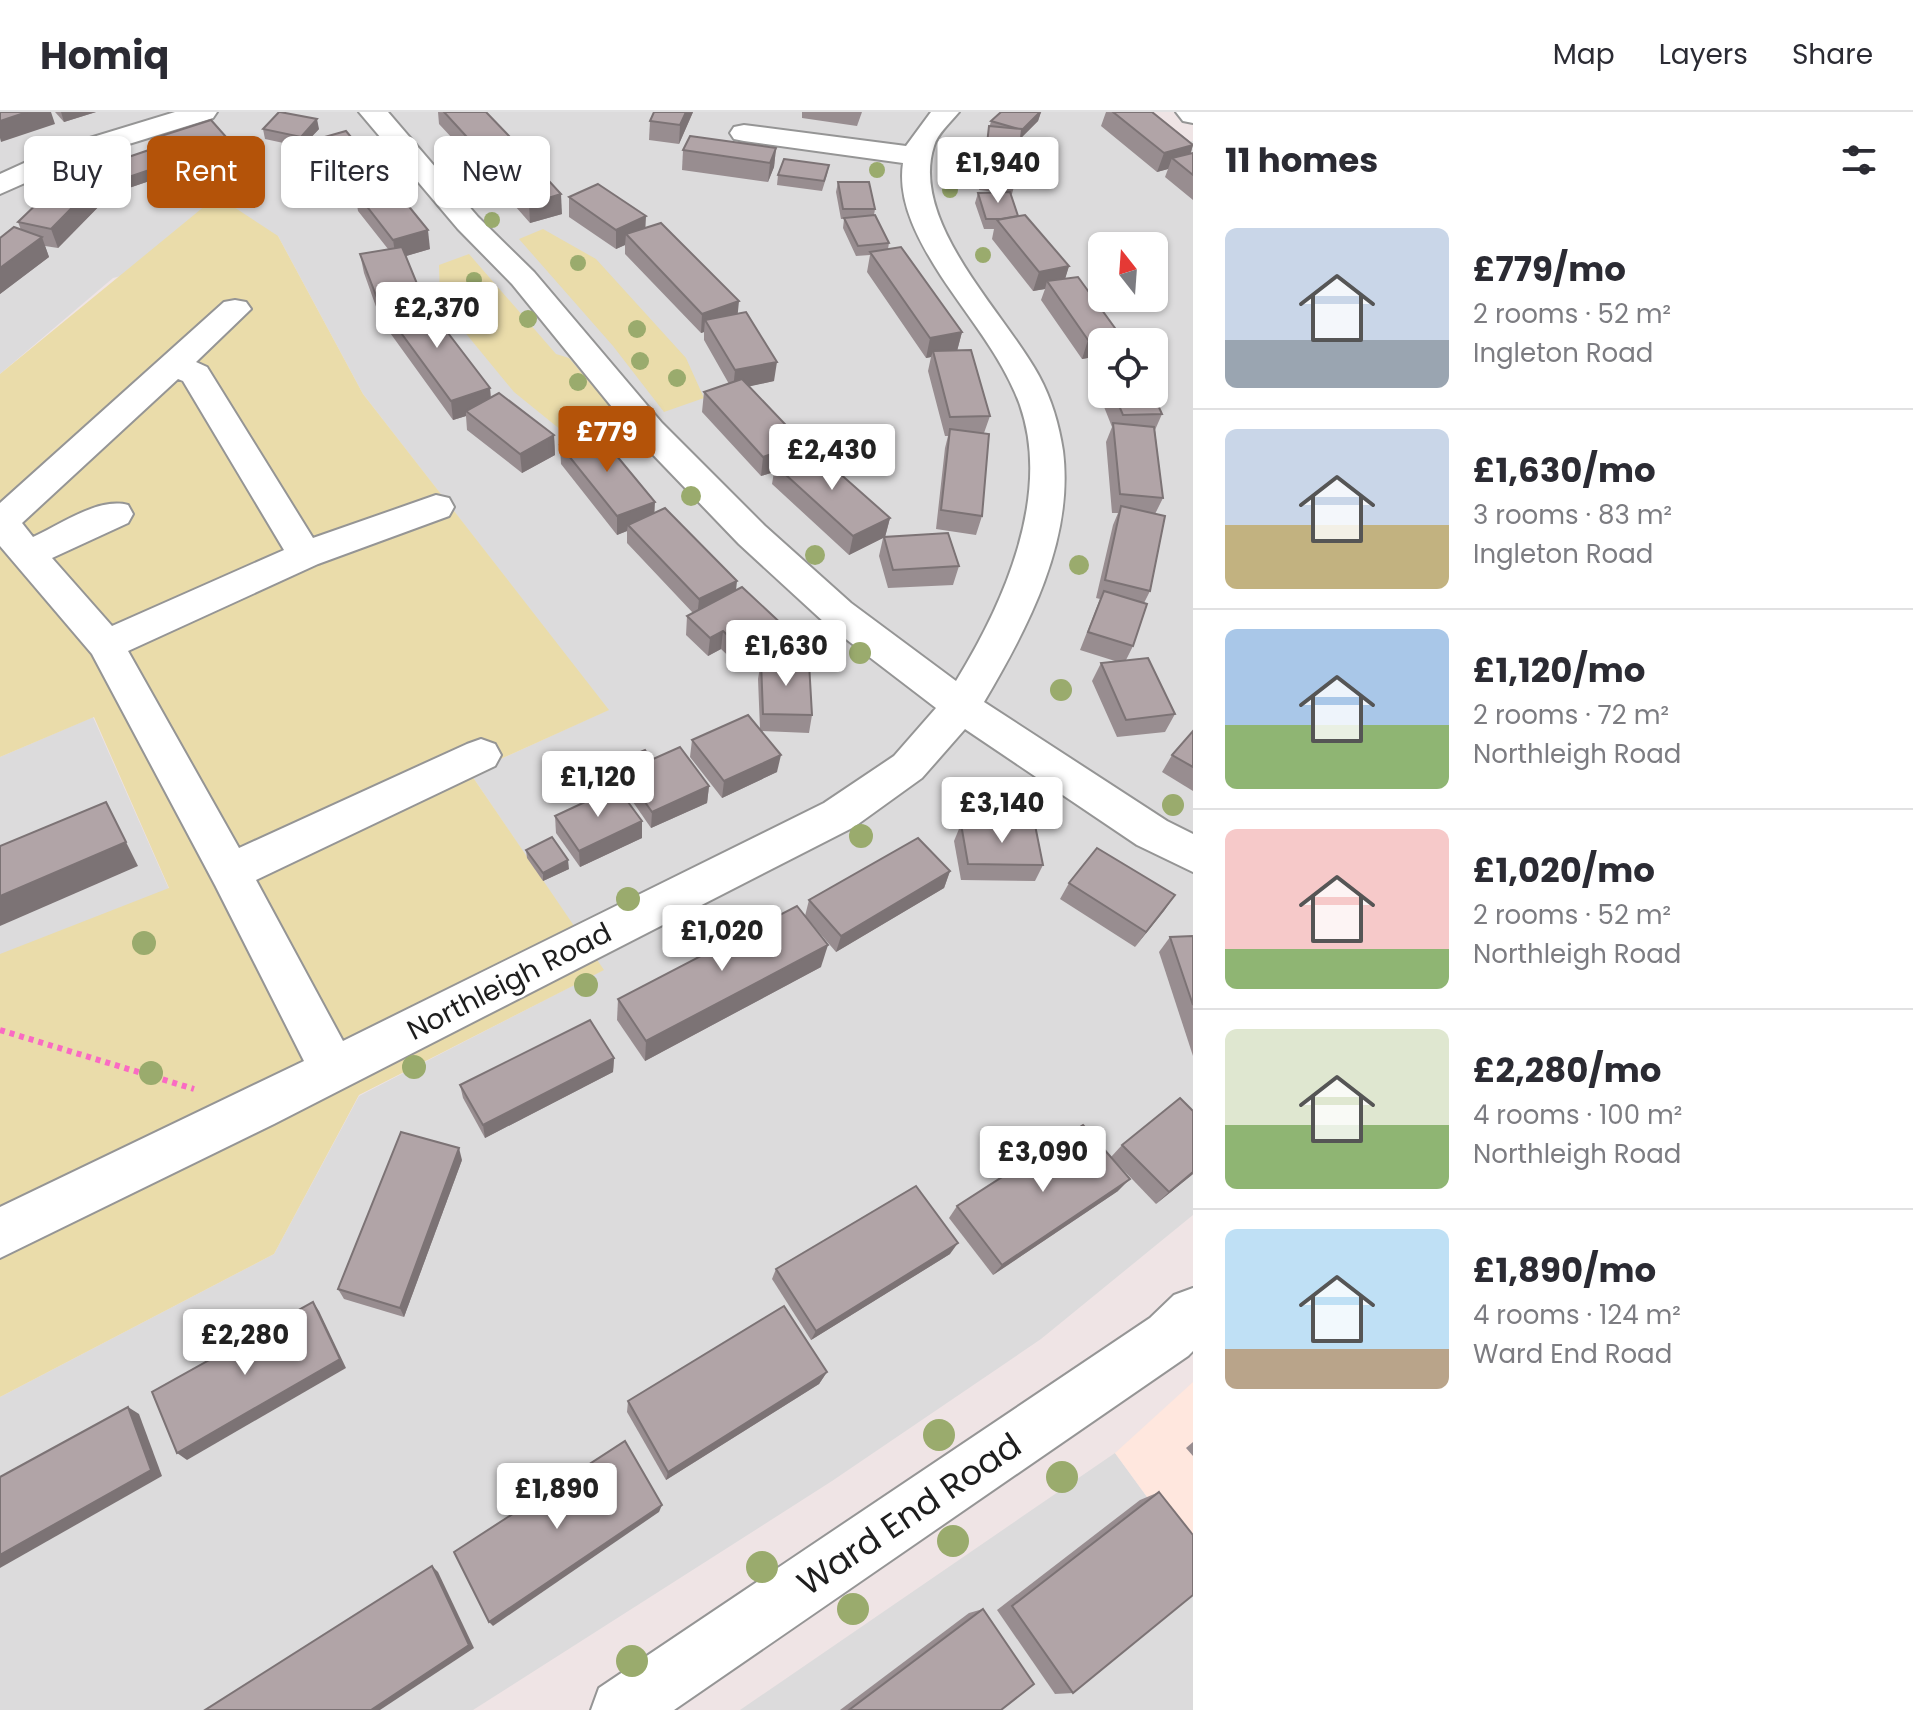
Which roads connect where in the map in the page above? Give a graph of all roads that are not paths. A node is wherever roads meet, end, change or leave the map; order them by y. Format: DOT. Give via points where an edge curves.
graph roads {
  1 [pos="203,112"];
  2 [pos="373,112"];
  3 [pos="945,112"];
  4 [pos="744,133"];
  5 [pos="914,156"];
  6 [pos="0,185"];
  7 [pos="235,309"];
  8 [pos="174,364"];
  9 [pos="436,507"];
  10 [pos="115,514"];
  11 [pos="27,555"];
  12 [pos="305,555"];
  13 [pos="106,645"];
  14 [pos="962,707"];
  15 [pos="481,755"];
  16 [pos="1193,854"];
  17 [pos="230,872"];
  18 [pos="333,1070"];
  19 [pos="0,1233"];
  20 [pos="1193,1314"];
  21 [pos="621,1710"];
  1 -- 6 [label="street" via="67,154"];
  2 -- 14 [label="street" via="523,278 650,431 752,535 838,613"];
  3 -- 5 [label="street" via="927,126"];
  4 -- 5 [label="street"];
  5 -- 14 [label="street, Northleigh Road" via="918,196 934,241 1024,375 1045,442 1045,503 1025,582 1000,645"];
  7 -- 8 [label="street"];
  8 -- 11 [label="street" via="3,520"];
  8 -- 12 [label="street" via="195,374"];
  9 -- 12 [label="street"];
  10 -- 11 [label="street"];
  11 -- 13 [label="street"];
  12 -- 13 [label="street"];
  13 -- 17 [label="street"];
  14 -- 16 [label="street" via="1152,833"];
  14 -- 18 [label="street, Northleigh Road" via="905,769 839,815"];
  15 -- 17 [label="street"];
  17 -- 18 [label="street"];
  18 -- 19 [label="street, Northleigh Road"];
  20 -- 21 [label="street, Ward End Road" via="1169,1337"];
}
